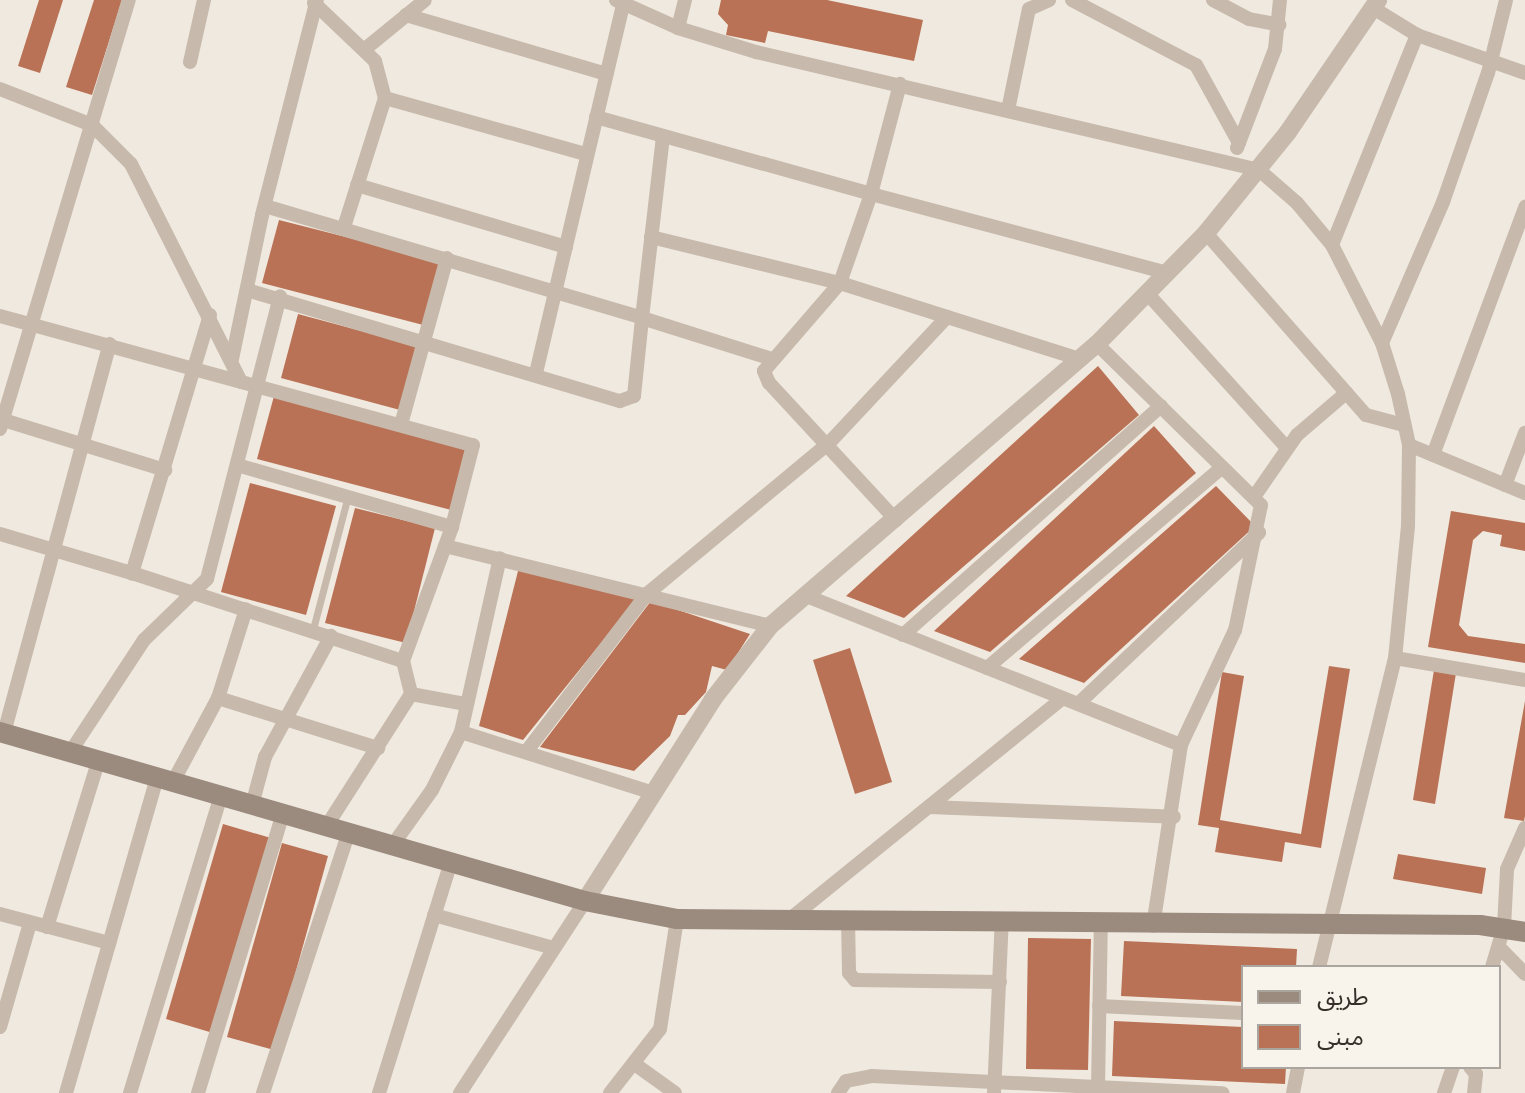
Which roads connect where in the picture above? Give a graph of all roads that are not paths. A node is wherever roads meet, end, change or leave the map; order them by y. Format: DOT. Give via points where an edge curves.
graph roads {
  1 [pos="129,0"];
  2 [pos="204,0"];
  3 [pos="425,0"];
  4 [pos="685,0"];
  5 [pos="1049,0"];
  6 [pos="1072,0"];
  7 [pos="1213,0"];
  8 [pos="1280,0"];
  9 [pos="1506,0"];
  10 [pos="621,1"];
  11 [pos="316,2"];
  12 [pos="1376,4"];
  13 [pos="406,15"];
  14 [pos="1279,25"];
  15 [pos="678,28"];
  16 [pos="1417,35"];
  17 [pos="365,49"];
  18 [pos="1491,60"];
  19 [pos="190,62"];
  20 [pos="1525,73"];
  21 [pos="607,74"];
  22 [pos="900,84"];
  23 [pos="0,89"];
  24 [pos="385,98"];
  25 [pos="1008,110"];
  26 [pos="596,117"];
  27 [pos="92,125"];
  28 [pos="663,136"];
  29 [pos="1239,143"];
  30 [pos="586,154"];
  31 [pos="1232,164"];
  32 [pos="1259,170"];
  33 [pos="357,185"];
  34 [pos="871,194"];
  35 [pos="265,206"];
  36 [pos="1525,207"];
  37 [pos="344,227"];
  38 [pos="1206,233"];
  39 [pos="651,237"];
  40 [pos="1332,245"];
  41 [pos="566,247"];
  42 [pos="447,258"];
  43 [pos="1167,273"];
  44 [pos="840,283"];
  45 [pos="247,290"];
  46 [pos="558,292"];
  47 [pos="1147,293"];
  48 [pos="280,296"];
  49 [pos="210,315"];
  50 [pos="0,316"];
  51 [pos="947,317"];
  52 [pos="642,318"];
  53 [pos="31,324"];
  54 [pos="424,340"];
  55 [pos="1382,343"];
  56 [pos="110,344"];
  57 [pos="1097,344"];
  58 [pos="232,359"];
  59 [pos="772,359"];
  60 [pos="1079,359"];
  61 [pos="195,367"];
  62 [pos="536,373"];
  63 [pos="241,382"];
  64 [pos="259,388"];
  65 [pos="1346,393"];
  66 [pos="1161,406"];
  67 [pos="402,421"];
  68 [pos="1,423"];
  69 [pos="1404,425"];
  70 [pos="1525,433"];
  71 [pos="829,443"];
  72 [pos="81,444"];
  73 [pos="1409,445"];
  74 [pos="1286,447"];
  75 [pos="1433,455"];
  76 [pos="237,465"];
  77 [pos="1222,467"];
  78 [pos="165,470"];
  79 [pos="1505,485"];
  80 [pos="1525,493"];
  81 [pos="1256,494"];
  82 [pos="348,496"];
  83 [pos="896,520"];
  84 [pos="452,527"];
  85 [pos="1259,533"];
  86 [pos="0,534"];
  87 [pos="445,546"];
  88 [pos="53,551"];
  89 [pos="500,558"];
  90 [pos="132,573"];
  91 [pos="647,594"];
  92 [pos="192,595"];
  93 [pos="809,597"];
  94 [pos="246,609"];
  95 [pos="770,626"];
  96 [pos="313,629"];
  97 [pos="903,635"];
  98 [pos="331,636"];
  99 [pos="1395,658"];
  100 [pos="403,661"];
  101 [pos="987,668"];
  102 [pos="1525,680"];
  103 [pos="411,694"];
  104 [pos="218,698"];
  105 [pos="1063,698"];
  106 [pos="1079,703"];
  107 [pos="466,704"];
  108 [pos="285,719"];
  109 [pos="2,732"];
  110 [pos="461,732"];
  111 [pos="1181,745"];
  112 [pos="378,748"];
  113 [pos="71,751"];
  114 [pos="526,752"];
  115 [pos="99,759"];
  116 [pos="166,777"];
  117 [pos="653,793"];
  118 [pos="221,796"];
  119 [pos="252,805"];
  120 [pos="929,807"];
  121 [pos="283,814"];
  122 [pos="1174,817"];
  123 [pos="326,827"];
  124 [pos="1525,828"];
  125 [pos="348,834"];
  126 [pos="392,846"];
  127 [pos="451,862"];
  128 [pos="585,901"];
  129 [pos="0,914"];
  130 [pos="434,915"];
  131 [pos="677,919"];
  132 [pos="790,919"];
  133 [pos="848,919"];
  134 [pos="1002,920"];
  135 [pos="1101,922"];
  136 [pos="30,923"];
  137 [pos="1153,926"];
  138 [pos="47,927"];
  139 [pos="1504,927"];
  140 [pos="1329,928"];
  141 [pos="1525,932"];
  142 [pos="109,943"];
  143 [pos="554,948"];
  144 [pos="1500,948"];
  145 [pos="1320,965"];
  146 [pos="1493,965"];
  147 [pos="1525,974"];
  148 [pos="1000,982"];
  149 [pos="3,1003"];
  150 [pos="1099,1006"];
  151 [pos="1241,1013"];
  152 [pos="0,1027"];
  153 [pos="636,1065"];
  154 [pos="1298,1069"];
  155 [pos="1452,1069"];
  156 [pos="1472,1069"];
  157 [pos="996,1087"];
  158 [pos="1098,1087"];
  159 [pos="1186,1092"];
  160 [pos="66,1093"];
  161 [pos="130,1093"];
  162 [pos="198,1093"];
  163 [pos="263,1093"];
  164 [pos="379,1093"];
  165 [pos="460,1093"];
  166 [pos="610,1093"];
  167 [pos="675,1093"];
  168 [pos="838,1093"];
  169 [pos="1223,1093"];
  170 [pos="1293,1093"];
  171 [pos="1444,1093"];
  172 [pos="1474,1093"];
  1 -- 27 [label="street"];
  2 -- 19 [label="street"];
  3 -- 13 [label="street"];
  4 -- 15 [label="street"];
  5 -- 25 [label="street" via="1029,9"];
  6 -- 29 [label="street" via="1196,65"];
  7 -- 14 [label="street" via="1249,19"];
  8 -- 14 [label="street"];
  9 -- 18 [label="street"];
  10 -- 15 [label="street"];
  10 -- 21 [label="street"];
  11 -- 17 [label="street"];
  11 -- 35 [label="street"];
  12 -- 16 [label="street"];
  12 -- 32 [label="street"];
  13 -- 17 [label="street"];
  13 -- 21 [label="street"];
  14 -- 29 [label="street"];
  15 -- 22 [label="street" via="756,52"];
  16 -- 18 [label="street"];
  16 -- 40 [label="street"];
  17 -- 24 [label="street" via="375,61"];
  18 -- 20 [label="street"];
  18 -- 55 [label="street" via="1443,202"];
  21 -- 26 [label="street"];
  22 -- 25 [label="street"];
  22 -- 34 [label="street"];
  23 -- 27 [label="street"];
  24 -- 30 [label="street"];
  24 -- 33 [label="street"];
  25 -- 31 [label="street"];
  26 -- 28 [label="street"];
  26 -- 30 [label="street"];
  27 -- 49 [label="street" via="131,164"];
  27 -- 53 [label="street"];
  28 -- 34 [label="street"];
  28 -- 39 [label="street"];
  29 -- 31 [label="street"];
  30 -- 41 [label="street"];
  31 -- 32 [label="street"];
  32 -- 38 [label="street"];
  32 -- 40 [label="street" via="1297,203"];
  33 -- 37 [label="street"];
  33 -- 41 [label="street"];
  34 -- 43 [label="street"];
  34 -- 44 [label="street"];
  35 -- 37 [label="street"];
  35 -- 45 [label="street"];
  36 -- 75 [label="street"];
  37 -- 42 [label="street"];
  38 -- 43 [label="street"];
  38 -- 65 [label="street"];
  39 -- 44 [label="street"];
  39 -- 52 [label="street"];
  40 -- 55 [label="street"];
  41 -- 46 [label="street"];
  42 -- 46 [label="street"];
  42 -- 54 [label="street"];
  43 -- 47 [label="street"];
  44 -- 51 [label="street"];
  44 -- 59 [label="street"];
  45 -- 48 [label="street"];
  45 -- 58 [label="street"];
  46 -- 52 [label="street"];
  46 -- 62 [label="street"];
  47 -- 57 [label="street"];
  47 -- 74 [label="street"];
  48 -- 54 [label="street"];
  48 -- 64 [label="street"];
  49 -- 58 [label="street"];
  49 -- 61 [label="street"];
  50 -- 53 [label="street"];
  51 -- 60 [label="street"];
  51 -- 71 [label="street"];
  52 -- 59 [label="street"];
  52 -- 62 [label="street" via="630,400"];
  53 -- 56 [label="street"];
  53 -- 68 [label="street"];
  54 -- 62 [label="street"];
  54 -- 67 [label="street"];
  55 -- 69 [label="street"];
  56 -- 61 [label="street"];
  56 -- 72 [label="street"];
  57 -- 60 [label="street"];
  57 -- 66 [label="street"];
  58 -- 63 [label="street"];
  59 -- 71 [label="street" via="765,367 769,383"];
  60 -- 83 [label="street"];
  61 -- 63 [label="street"];
  61 -- 78 [label="street"];
  63 -- 64 [label="street"];
  64 -- 67 [label="street"];
  64 -- 76 [label="street"];
  65 -- 69 [label="street" via="1376,422"];
  65 -- 74 [label="street"];
  66 -- 77 [label="street"];
  66 -- 97 [label="street"];
  67 -- 84 [label="street" via="473,445"];
  68 -- 72 [label="street"];
  69 -- 73 [label="street"];
  70 -- 79 [label="street"];
  71 -- 83 [label="street"];
  71 -- 91 [label="street"];
  72 -- 78 [label="street"];
  72 -- 88 [label="street"];
  73 -- 75 [label="street"];
  73 -- 99 [label="street" via="1403,608"];
  74 -- 81 [label="street"];
  75 -- 79 [label="street"];
  76 -- 82 [label="street"];
  76 -- 92 [label="street" via="211,570"];
  77 -- 81 [label="street"];
  77 -- 101 [label="street"];
  78 -- 90 [label="street"];
  79 -- 80 [label="street"];
  81 -- 85 [label="street" via="1261,505"];
  82 -- 84 [label="street"];
  82 -- 96 [label="lane"];
  83 -- 93 [label="street"];
  84 -- 87 [label="street"];
  85 -- 106 [label="street"];
  85 -- 111 [label="street" via="1235,630"];
  86 -- 88 [label="street"];
  87 -- 89 [label="street"];
  87 -- 100 [label="street"];
  88 -- 90 [label="street"];
  88 -- 109 [label="street"];
  89 -- 91 [label="street"];
  89 -- 107 [label="street"];
  90 -- 92 [label="street"];
  91 -- 95 [label="street"];
  91 -- 114 [label="street"];
  92 -- 94 [label="street"];
  92 -- 113 [label="street" via="144,640"];
  93 -- 95 [label="street"];
  93 -- 97 [label="street"];
  94 -- 96 [label="street"];
  94 -- 104 [label="street"];
  95 -- 117 [label="street" via="713,699"];
  96 -- 98 [label="street"];
  97 -- 101 [label="street"];
  98 -- 100 [label="street"];
  98 -- 108 [label="street"];
  99 -- 102 [label="street"];
  99 -- 140 [label="street"];
  100 -- 103 [label="street"];
  101 -- 105 [label="street"];
  103 -- 107 [label="street"];
  103 -- 112 [label="street"];
  104 -- 108 [label="street"];
  104 -- 116 [label="street"];
  105 -- 106 [label="street"];
  105 -- 120 [label="street"];
  106 -- 111 [label="street"];
  107 -- 110 [label="street"];
  108 -- 112 [label="street"];
  108 -- 119 [label="street" via="265,757"];
  109 -- 113 [label="main road"];
  110 -- 114 [label="street"];
  110 -- 126 [label="street" via="432,790"];
  111 -- 122 [label="street"];
  112 -- 123 [label="street"];
  113 -- 115 [label="main road"];
  114 -- 117 [label="street"];
  115 -- 116 [label="main road"];
  115 -- 138 [label="street"];
  116 -- 118 [label="main road"];
  116 -- 142 [label="street"];
  117 -- 128 [label="street"];
  118 -- 119 [label="main road"];
  118 -- 161 [label="street"];
  119 -- 121 [label="main road"];
  120 -- 122 [label="street"];
  120 -- 132 [label="street"];
  121 -- 123 [label="main road"];
  121 -- 162 [label="street"];
  122 -- 137 [label="street"];
  123 -- 125 [label="main road"];
  124 -- 139 [label="street" via="1507,869"];
  125 -- 126 [label="main road"];
  125 -- 163 [label="street"];
  126 -- 127 [label="main road"];
  127 -- 128 [label="main road"];
  127 -- 130 [label="street"];
  128 -- 131 [label="main road"];
  128 -- 143 [label="street"];
  129 -- 136 [label="street"];
  130 -- 143 [label="street"];
  130 -- 164 [label="street"];
  131 -- 132 [label="main road"];
  131 -- 153 [label="street" via="660,1029"];
  132 -- 133 [label="main road"];
  133 -- 134 [label="main road"];
  133 -- 148 [label="street" via="849,973 855,980"];
  134 -- 135 [label="main road"];
  134 -- 148 [label="street"];
  135 -- 137 [label="main road"];
  135 -- 150 [label="street"];
  136 -- 138 [label="street"];
  136 -- 149 [label="street"];
  137 -- 140 [label="main road"];
  138 -- 142 [label="street"];
  139 -- 140 [label="main road"];
  139 -- 141 [label="main road"];
  139 -- 144 [label="street"];
  140 -- 145 [label="street"];
  142 -- 160 [label="street"];
  143 -- 165 [label="street"];
  144 -- 146 [label="street"];
  144 -- 147 [label="street"];
  148 -- 157 [label="street"];
  149 -- 152 [label="street"];
  150 -- 151 [label="street"];
  150 -- 158 [label="street"];
  153 -- 166 [label="street"];
  153 -- 167 [label="street"];
  154 -- 170 [label="street"];
  155 -- 171 [label="street"];
  156 -- 172 [label="street"];
  157 -- 158 [label="street"];
  157 -- 168 [label="street" via="856,1077"];
  158 -- 159 [label="street"];
  159 -- 169 [label="street"];
}
